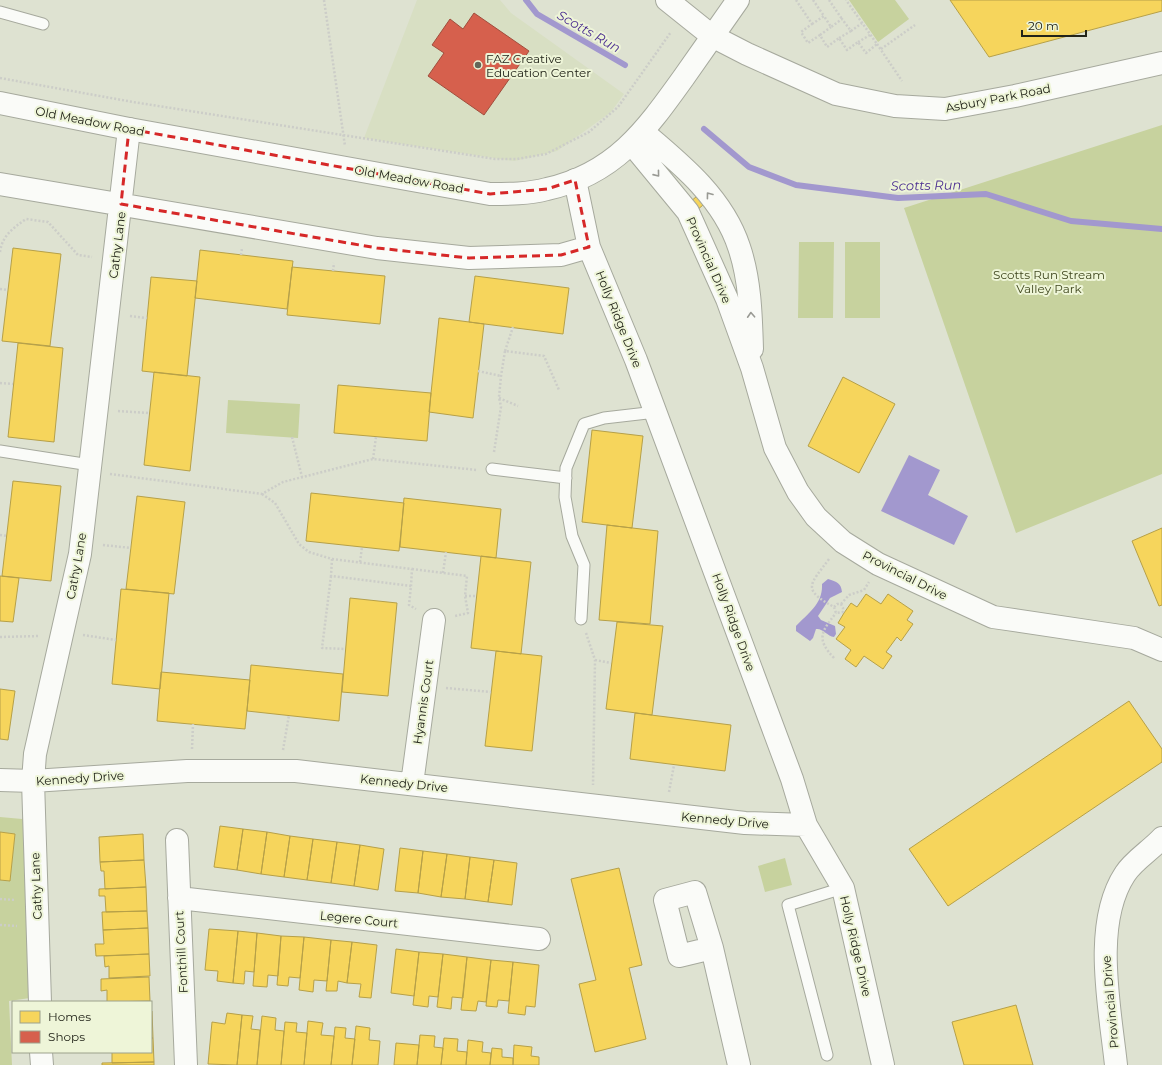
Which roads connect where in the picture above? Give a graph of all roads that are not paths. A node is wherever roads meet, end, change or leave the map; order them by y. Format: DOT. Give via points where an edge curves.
graph roads {
  1 [pos="667,0"];
  2 [pos="738,0"];
  3 [pos="0,12"];
  4 [pos="43,24"];
  5 [pos="712,36"];
  6 [pos="1162,63"];
  7 [pos="0,103"];
  8 [pos="129,129"];
  9 [pos="638,138"];
  10 [pos="575,180"];
  11 [pos="0,184"];
  12 [pos="121,204"];
  13 [pos="589,247"];
  14 [pos="752,368"];
  15 [pos="656,412"];
  16 [pos="0,451"];
  17 [pos="90,468"];
  18 [pos="492,469"];
  19 [pos="566,478"];
  20 [pos="434,620"];
  21 [pos="581,620"];
  22 [pos="1162,650"];
  23 [pos="0,780"];
  24 [pos="33,781"];
  25 [pos="412,784"];
  26 [pos="806,825"];
  27 [pos="1162,838"];
  28 [pos="177,840"];
  29 [pos="843,888"];
  30 [pos="179,898"];
  31 [pos="539,939"];
  32 [pos="712,948"];
  33 [pos="40,1001"];
  34 [pos="41,1053"];
  35 [pos="827,1055"];
  36 [pos="42,1065"];
  37 [pos="186,1065"];
  38 [pos="739,1065"];
  39 [pos="883,1065"];
  40 [pos="1116,1065"];
  1 -- 5 [label="street, Asbury Park Road"];
  2 -- 5 [label="street, Old Meadow Road"];
  3 -- 4 [label="lane"];
  5 -- 6 [label="street, Asbury Park Road" via="836,94 895,106 924,108 953,108"];
  5 -- 9 [label="street, Old Meadow Road" via="654,120"];
  7 -- 8 [label="street, Old Meadow Road"];
  8 -- 10 [label="street, Old Meadow Road" via="490,194 534,191"];
  8 -- 12 [label="street, Cathy Lane"];
  9 -- 10 [label="street, Old Meadow Road" via="605,166"];
  9 -- 14 [label="street, Provincial Drive, one-way" via="688,212 727,299"];
  14 -- 9 [label="street, Provincial Drive, one-way" via="751,311 739,246 709,194 687,170"];
  10 -- 13 [label="street, Holly Ridge Drive"];
  11 -- 12 [label="street"];
  12 -- 13 [label="street" via="377,248 469,258 561,255"];
  12 -- 17 [label="street, Cathy Lane"];
  13 -- 15 [label="street, Holly Ridge Drive"];
  14 -- 22 [label="street, Provincial Drive" via="775,448 798,492 816,517 843,542 878,564 993,617 1134,638"];
  15 -- 19 [label="lane" via="604,418 584,424 566,468"];
  15 -- 26 [label="street, Holly Ridge Drive" via="792,779"];
  16 -- 17 [label="lane"];
  17 -- 24 [label="street, Cathy Lane" via="81,543 35,754"];
  18 -- 19 [label="lane"];
  19 -- 21 [label="lane" via="565,497 572,536 584,565"];
  20 -- 25 [label="street, Hyannis Court"];
  23 -- 24 [label="street, Kennedy Drive"];
  24 -- 25 [label="street, Kennedy Drive" via="187,771 281,771"];
  24 -- 33 [label="street, Cathy Lane"];
  25 -- 26 [label="street, Kennedy Drive" via="744,823"];
  26 -- 29 [label="street, Holly Ridge Drive"];
  27 -- 40 [label="street, Provincial Drive" via="1126,872 1114,894 1104,952"];
  28 -- 30 [label="street, Fonthill Court"];
  29 -- 35 [label="lane" via="788,905"];
  29 -- 39 [label="street, Holly Ridge Drive"];
  30 -- 31 [label="street, Legere Court"];
  30 -- 37 [label="street, Fonthill Court"];
  32 -- 38 [label="street"];
  34 -- 36 [label="street"];
}
